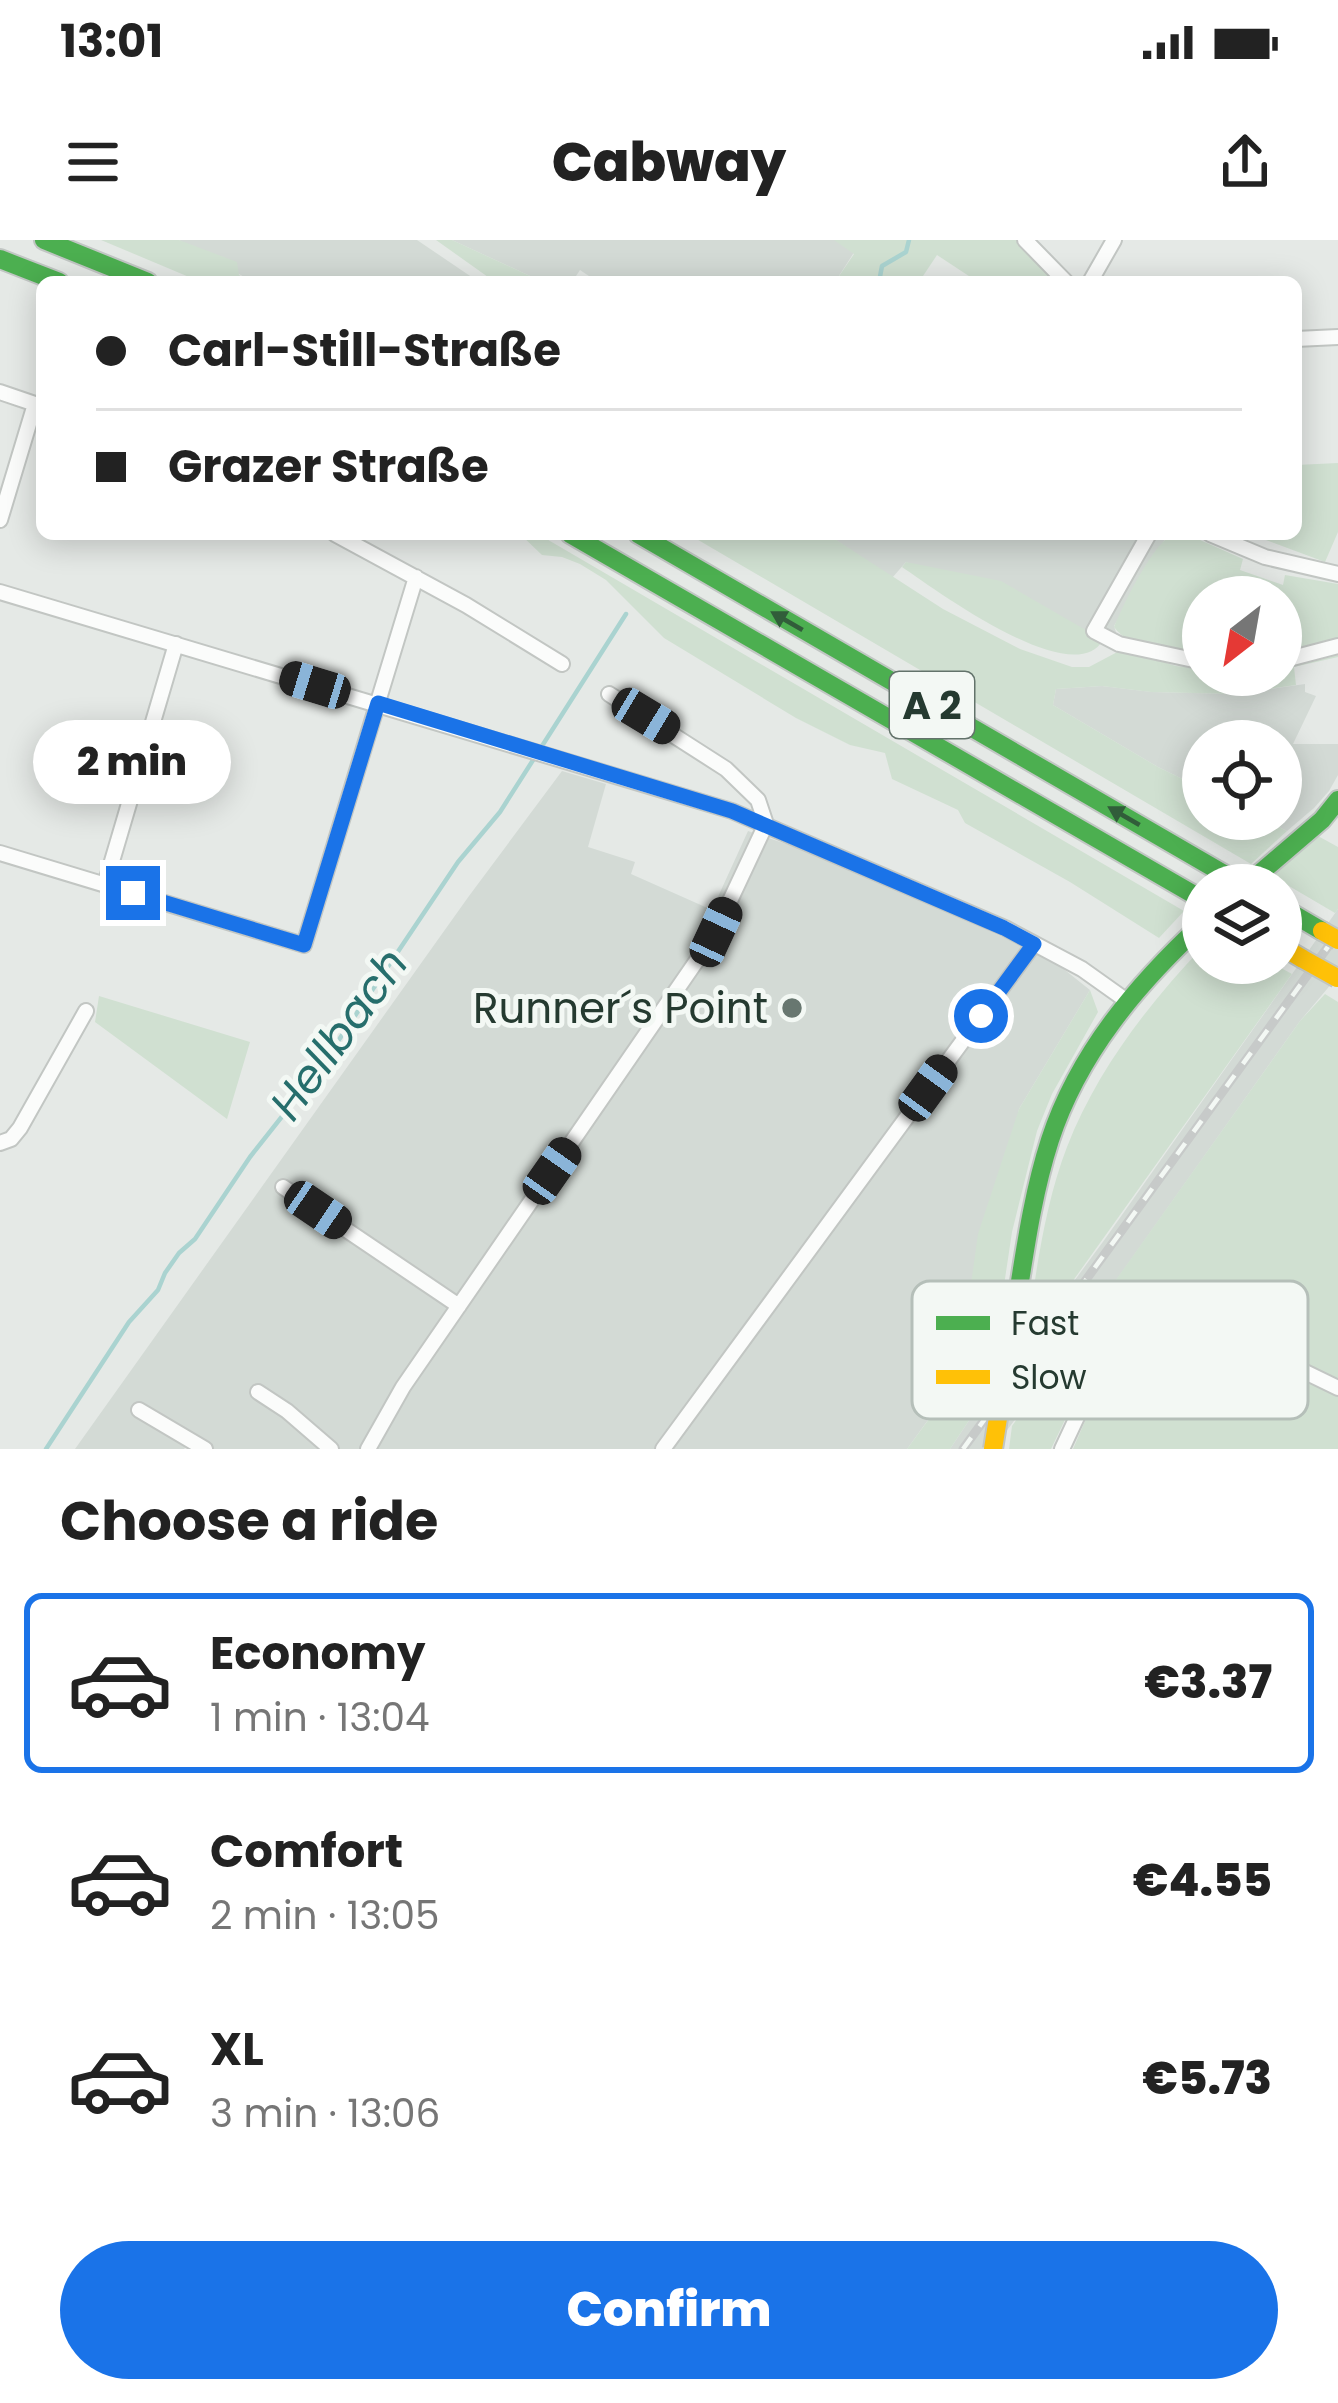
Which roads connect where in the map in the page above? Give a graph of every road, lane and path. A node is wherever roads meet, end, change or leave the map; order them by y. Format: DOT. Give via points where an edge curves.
graph roads {
  1 [pos="44,240"];
  2 [pos="1024,240"];
  3 [pos="1114,240"];
  4 [pos="0,260"];
  5 [pos="43,276"];
  6 [pos="133,276"];
  7 [pos="1060,276"];
  8 [pos="1093,276"];
  9 [pos="1338,337"];
  10 [pos="1302,339"];
  11 [pos="0,392"];
  12 [pos="36,404"];
  13 [pos="36,411"];
  14 [pos="0,520"];
  15 [pos="346,540"];
  16 [pos="580,540"];
  17 [pos="648,540"];
  18 [pos="1146,540"];
  19 [pos="1224,540"];
  20 [pos="1338,574"];
  21 [pos="416,577"];
  22 [pos="0,592"];
  23 [pos="176,644"];
  24 [pos="1338,646"];
  25 [pos="1302,656"];
  26 [pos="1182,658"];
  27 [pos="562,664"];
  28 [pos="609,694"];
  29 [pos="378,703"];
  30 [pos="1338,800"];
  31 [pos="766,824"];
  32 [pos="0,853"];
  33 [pos="1207,864"];
  34 [pos="1262,864"];
  35 [pos="105,885"];
  36 [pos="1182,888"];
  37 [pos="1302,919"];
  38 [pos="1330,936"];
  39 [pos="1034,944"];
  40 [pos="1182,944"];
  41 [pos="1302,957"];
  42 [pos="1337,978"];
  43 [pos="1126,1001"];
  44 [pos="86,1011"];
  45 [pos="0,1143"];
  46 [pos="283,1186"];
  47 [pos="1021,1281"];
  48 [pos="459,1306"];
  49 [pos="1308,1373"];
  50 [pos="1338,1388"];
  51 [pos="258,1392"];
  52 [pos="140,1410"];
  53 [pos="998,1419"];
  54 [pos="1076,1419"];
  55 [pos="205,1449"];
  56 [pos="332,1449"];
  57 [pos="368,1449"];
  58 [pos="663,1449"];
  59 [pos="993,1449"];
  60 [pos="1062,1449"];
  1 -- 6 [label="main road"];
  2 -- 7 [label="street"];
  3 -- 8 [label="street"];
  4 -- 5 [label="main road"];
  9 -- 10 [label="street"];
  11 -- 12 [label="street"];
  13 -- 14 [label="street"];
  15 -- 21 [label="street"];
  16 -- 36 [label="main road, A 2"];
  33 -- 17 [label="main road, A 2, one-way"];
  18 -- 26 [label="street" via="1094,631"];
  19 -- 20 [label="street"];
  21 -- 27 [label="street"];
  21 -- 29 [label="street"];
  22 -- 23 [label="street"];
  23 -- 29 [label="street"];
  23 -- 35 [label="street"];
  24 -- 25 [label="street"];
  28 -- 31 [label="street" via="726,769 758,800"];
  29 -- 31 [label="street"];
  29 -- 35 [label="street" via="304,945"];
  30 -- 34 [label="main road"];
  31 -- 39 [label="street"];
  31 -- 48 [label="street" via="713,937"];
  32 -- 35 [label="street"];
  37 -- 38 [label="main road"];
  39 -- 43 [label="street"];
  39 -- 58 [label="street"];
  40 -- 43 [label="main road"];
  41 -- 42 [label="main road, bridge"];
  43 -- 47 [label="main road, bridge" via="1055,1124"];
  44 -- 45 [label="street" via="20,1128"];
  46 -- 48 [label="street"];
  48 -- 57 [label="street"];
  49 -- 50 [label="street"];
  51 -- 56 [label="street"];
  52 -- 55 [label="street"];
  53 -- 59 [label="main road, bridge"];
  54 -- 60 [label="street"];
}
